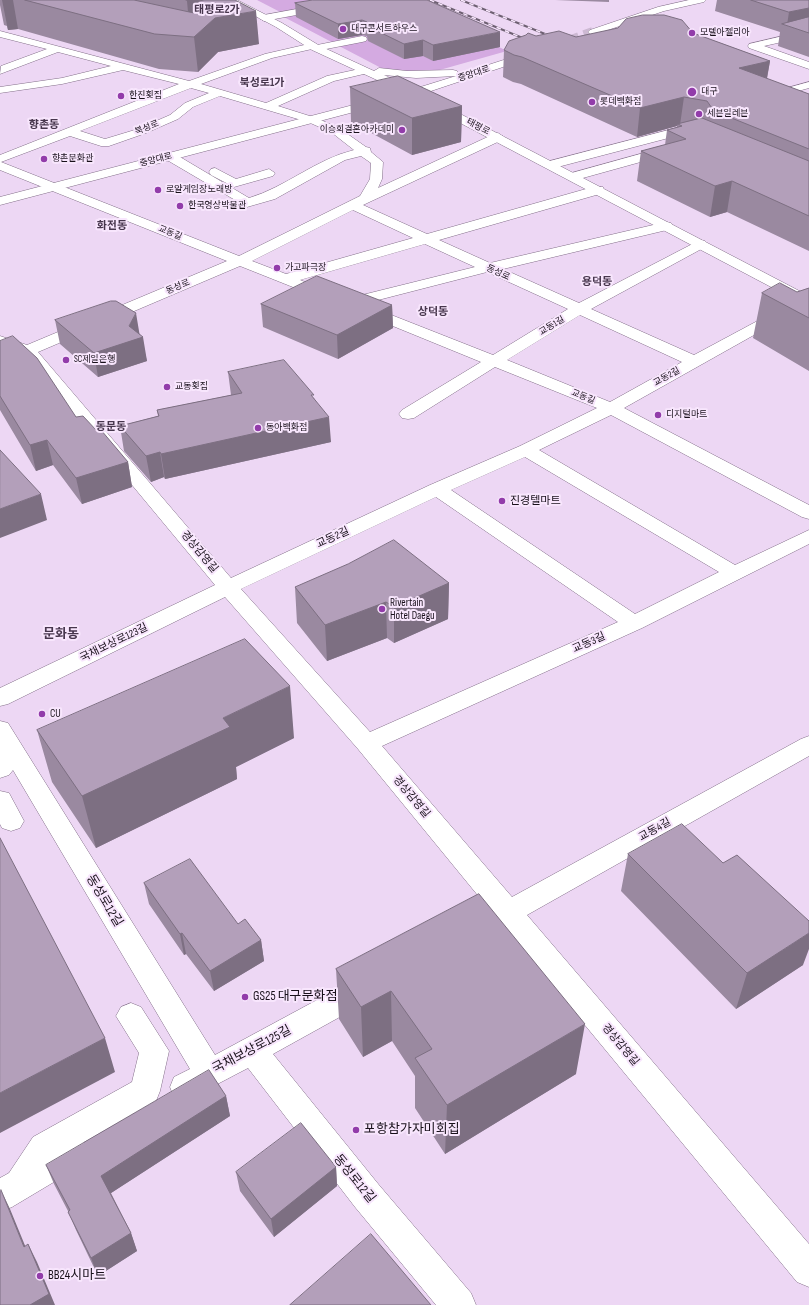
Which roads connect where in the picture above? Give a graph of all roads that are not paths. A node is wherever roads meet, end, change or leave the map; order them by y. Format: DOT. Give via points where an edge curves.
graph roads {
  1 [pos="230,0"];
  2 [pos="361,0"];
  3 [pos="701,0"];
  4 [pos="264,18"];
  5 [pos="593,32"];
  6 [pos="809,33"];
  7 [pos="0,34"];
  8 [pos="362,39"];
  9 [pos="314,47"];
  10 [pos="58,49"];
  11 [pos="520,58"];
  12 [pos="350,64"];
  13 [pos="125,66"];
  14 [pos="809,66"];
  15 [pos="486,70"];
  16 [pos="0,71"];
  17 [pos="364,71"];
  18 [pos="190,84"];
  19 [pos="809,85"];
  20 [pos="0,90"];
  21 [pos="219,93"];
  22 [pos="413,94"];
  23 [pos="268,106"];
  24 [pos="809,116"];
  25 [pos="312,120"];
  26 [pos="70,132"];
  27 [pos="498,137"];
  28 [pos="656,140"];
  29 [pos="679,147"];
  30 [pos="366,151"];
  31 [pos="177,155"];
  32 [pos="609,156"];
  33 [pos="0,159"];
  34 [pos="550,165"];
  35 [pos="0,166"];
  36 [pos="269,173"];
  37 [pos="572,176"];
  38 [pos="53,187"];
  39 [pos="598,190"];
  40 [pos="366,198"];
  41 [pos="0,201"];
  42 [pos="352,205"];
  43 [pos="666,226"];
  44 [pos="426,240"];
  45 [pos="700,244"];
  46 [pos="240,261"];
  47 [pos="487,268"];
  48 [pos="286,279"];
  49 [pos="807,302"];
  50 [pos="347,303"];
  51 [pos="579,309"];
  52 [pos="0,341"];
  53 [pos="28,350"];
  54 [pos="0,359"];
  55 [pos="494,361"];
  56 [pos="695,362"];
  57 [pos="611,408"];
  58 [pos="408,414"];
  59 [pos="526,450"];
  60 [pos="437,489"];
  61 [pos="809,513"];
  62 [pos="809,536"];
  63 [pos="735,573"];
  64 [pos="228,587"];
  65 [pos="634,623"];
  66 [pos="0,698"];
  67 [pos="0,729"];
  68 [pos="366,743"];
  69 [pos="807,750"];
  70 [pos="7,761"];
  71 [pos="0,800"];
  72 [pos="11,822"];
  73 [pos="508,912"];
  74 [pos="474,930"];
  75 [pos="390,975"];
  76 [pos="131,1016"];
  77 [pos="252,1050"];
  78 [pos="209,1073"];
  79 [pos="9,1191"];
  80 [pos="809,1270"];
  81 [pos="459,1305"];
  1 -- 4 [label="street, 태평로"];
  2 -- 4 [label="street"];
  3 -- 5 [label="street" via="661,9"];
  4 -- 9 [label="street, 태평로"];
  6 -- 14 [label="street" via="753,46"];
  7 -- 10 [label="street"];
  8 -- 9 [label="street"];
  9 -- 12 [label="street, 태평로"];
  9 -- 18 [label="street" via="269,56"];
  10 -- 13 [label="street"];
  10 -- 16 [label="street"];
  11 -- 15 [label="street, 중앙대로"];
  12 -- 15 [label="street" via="389,74"];
  12 -- 17 [label="street, 태평로"];
  13 -- 18 [label="street"];
  13 -- 20 [label="street" via="93,75"];
  15 -- 22 [label="street, 중앙대로"];
  17 -- 22 [label="street, 태평로"];
  17 -- 23 [label="street" via="331,78"];
  18 -- 21 [label="street"];
  18 -- 26 [label="street"];
  19 -- 24 [label="street" via="762,98"];
  21 -- 23 [label="street"];
  21 -- 26 [label="street, 북성로" via="189,105 174,117 105,143"];
  22 -- 25 [label="street, 중앙대로"];
  22 -- 27 [label="street, 태평로"];
  23 -- 25 [label="street"];
  25 -- 30 [label="street" via="335,130"];
  25 -- 31 [label="street, 중앙대로"];
  26 -- 33 [label="street"];
  27 -- 34 [label="street, 태평로"];
  27 -- 40 [label="street, 동성로"];
  28 -- 29 [label="street"];
  28 -- 29 [label="street" via="680,131 698,134 702,138 702,142"];
  28 -- 32 [label="street"];
  28 -- 34 [label="street"];
  29 -- 37 [label="street"];
  30 -- 31 [label="street" via="341,157 270,196 247,203"];
  30 -- 40 [label="street" via="377,162 376,179"];
  31 -- 36 [label="street" via="234,183"];
  31 -- 38 [label="street, 중앙대로"];
  34 -- 37 [label="street, 태평로"];
  35 -- 38 [label="street, 교동길"];
  37 -- 39 [label="street, 태평로"];
  38 -- 41 [label="street, 중앙대로"];
  38 -- 46 [label="street, 교동길"];
  39 -- 43 [label="street, 태평로"];
  39 -- 44 [label="street"];
  40 -- 42 [label="street, 동성로"];
  42 -- 44 [label="street, 동성로"];
  42 -- 46 [label="street, 동성로"];
  43 -- 45 [label="street, 태평로"];
  43 -- 47 [label="street"];
  44 -- 47 [label="street, 동성로"];
  44 -- 48 [label="street"];
  45 -- 49 [label="street, 태평로"];
  45 -- 51 [label="street, 교동1길"];
  46 -- 48 [label="street, 교동길"];
  46 -- 53 [label="street, 동성로"];
  47 -- 50 [label="street"];
  47 -- 51 [label="street, 동성로"];
  48 -- 50 [label="street, 교동길"];
  49 -- 56 [label="street, 교동2길"];
  50 -- 55 [label="street, 교동길"];
  51 -- 55 [label="street, 교동1길"];
  51 -- 56 [label="street"];
  52 -- 53 [label="street"];
  53 -- 54 [label="street, 동성로"];
  53 -- 64 [label="street, 경상감영길"];
  55 -- 57 [label="street, 교동길"];
  55 -- 58 [label="street, 교동1길"];
  56 -- 57 [label="street, 교동2길"];
  57 -- 59 [label="street, 교동2길"];
  57 -- 61 [label="street, 교동길"];
  59 -- 60 [label="street, 교동2길"];
  59 -- 63 [label="street"];
  60 -- 64 [label="street, 교동2길"];
  60 -- 65 [label="street"];
  62 -- 63 [label="street, 교동3길"];
  63 -- 65 [label="street, 교동3길"];
  64 -- 66 [label="street, 국채보상로123길"];
  64 -- 68 [label="street, 경상감영길"];
  65 -- 68 [label="street, 교동3길"];
  67 -- 70 [label="street, 동성로12길"];
  68 -- 73 [label="street, 경상감영길"];
  69 -- 73 [label="street, 교동4길"];
  70 -- 78 [label="street, 동성로12길"];
  71 -- 72 [label="street"];
  73 -- 74 [label="street"];
  73 -- 80 [label="street, 경상감영길"];
  75 -- 77 [label="street, 국채보상로125길"];
  76 -- 79 [label="street" via="154,1051 145,1091 44,1148"];
  77 -- 78 [label="street, 국채보상로125길"];
  77 -- 81 [label="street, 동성로12길"];
  78 -- 79 [label="street, 국채보상로125길"];
}
